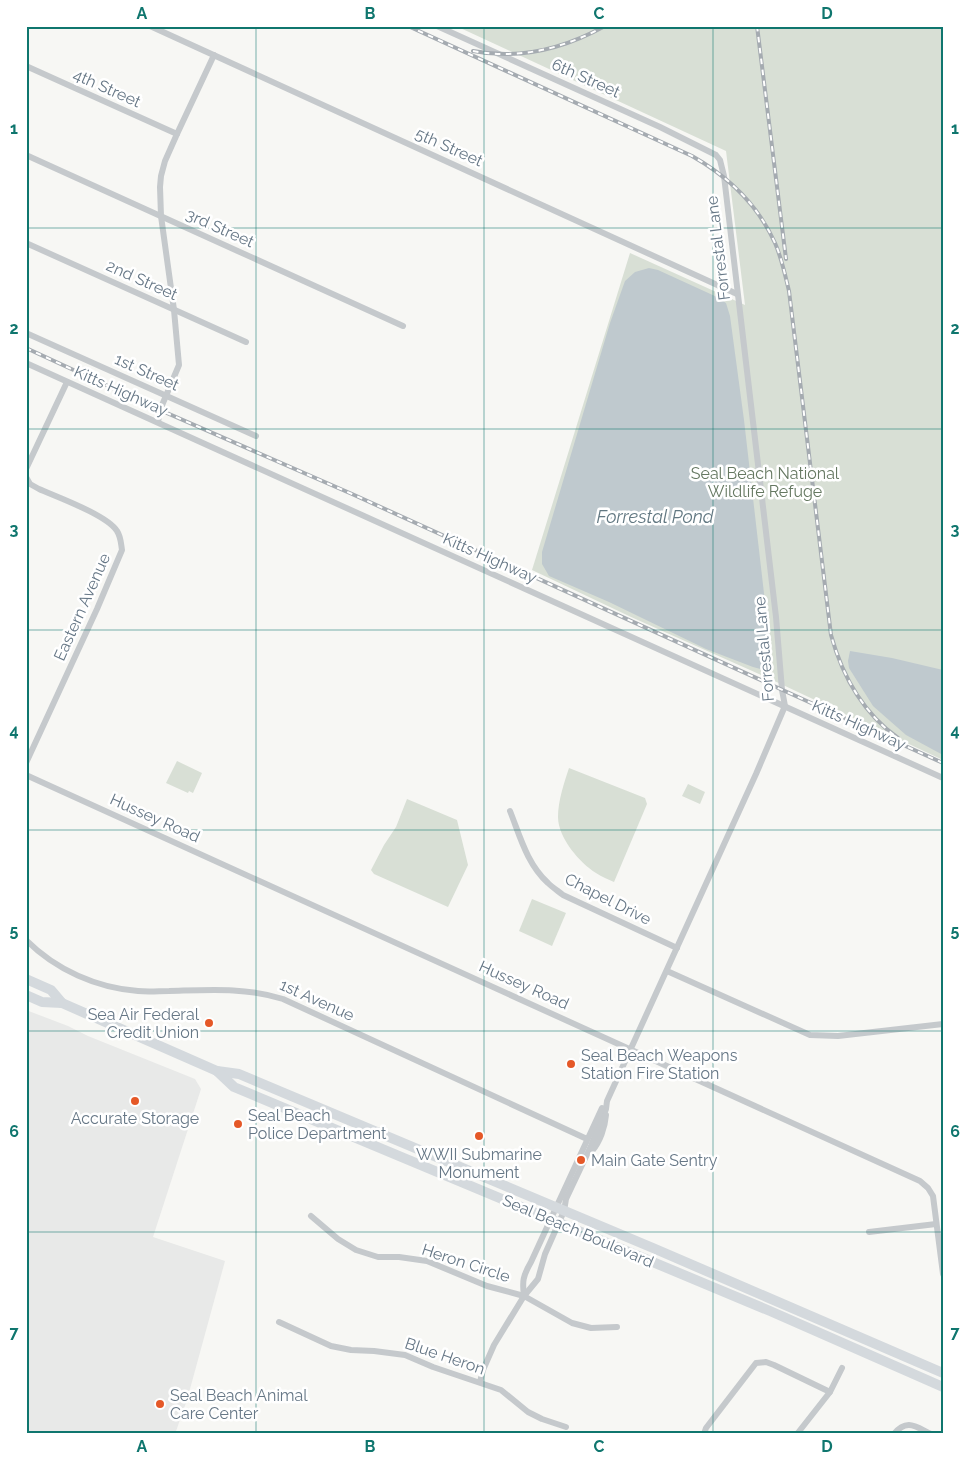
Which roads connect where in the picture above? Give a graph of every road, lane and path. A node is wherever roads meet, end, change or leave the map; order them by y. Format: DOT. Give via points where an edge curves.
graph roads {
  1 [pos="150,26"];
  2 [pos="437,26"];
  3 [pos="214,55"];
  4 [pos="26,66"];
  5 [pos="177,134"];
  6 [pos="26,155"];
  7 [pos="720,160"];
  8 [pos="161,216"];
  9 [pos="26,243"];
  10 [pos="737,294"];
  11 [pos="174,310"];
  12 [pos="403,326"];
  13 [pos="26,333"];
  14 [pos="246,342"];
  15 [pos="26,363"];
  16 [pos="67,382"];
  17 [pos="167,397"];
  18 [pos="158,422"];
  19 [pos="256,436"];
  20 [pos="26,469"];
  21 [pos="26,477"];
  22 [pos="785,706"];
  23 [pos="26,764"];
  24 [pos="26,775"];
  25 [pos="943,778"];
  26 [pos="510,811"];
  27 [pos="26,940"];
  28 [pos="677,948"];
  29 [pos="667,971"];
  30 [pos="26,979"];
  31 [pos="26,996"];
  32 [pos="62,1003"];
  33 [pos="943,1024"];
  34 [pos="631,1051"];
  35 [pos="217,1071"];
  36 [pos="607,1105"];
  37 [pos="587,1139"];
  38 [pos="560,1209"];
  39 [pos="311,1216"];
  40 [pos="555,1221"];
  41 [pos="936,1224"];
  42 [pos="869,1232"];
  43 [pos="943,1274"];
  44 [pos="524,1296"];
  45 [pos="279,1322"];
  46 [pos="617,1327"];
  47 [pos="842,1368"];
  48 [pos="943,1373"];
  49 [pos="480,1382"];
  50 [pos="943,1387"];
  51 [pos="830,1392"];
  52 [pos="566,1427"];
  53 [pos="704,1434"];
  54 [pos="797,1434"];
  55 [pos="894,1434"];
  56 [pos="931,1434"];
  1 -- 3 [label="street, 5th Street"];
  2 -- 7 [label="street, 6th Street" via="660,127"];
  3 -- 5 [label="street"];
  3 -- 10 [label="street, 5th Street"];
  4 -- 5 [label="street, 4th Street"];
  5 -- 8 [label="street" via="161,176"];
  6 -- 8 [label="street, 3rd Street"];
  7 -- 10 [label="street, Forrestal Lane"];
  8 -- 11 [label="street"];
  8 -- 12 [label="street, 3rd Street"];
  9 -- 11 [label="street, 2nd Street"];
  10 -- 22 [label="street, Forrestal Lane"];
  11 -- 14 [label="street, 2nd Street"];
  11 -- 17 [label="street" via="179,365"];
  13 -- 17 [label="street, 1st Street"];
  15 -- 16 [label="street, Kitts Highway"];
  16 -- 18 [label="street, Kitts Highway"];
  16 -- 20 [label="street"];
  17 -- 18 [label="street"];
  17 -- 19 [label="street, 1st Street"];
  18 -- 22 [label="street, Kitts Highway"];
  21 -- 23 [label="street, Eastern Avenue" via="39,489 109,522 117,531 122,550"];
  22 -- 25 [label="street, Kitts Highway"];
  22 -- 28 [label="street, Forrestal Lane"];
  24 -- 34 [label="street, Hussey Road"];
  26 -- 28 [label="street, Chapel Drive" via="527,855 548,883 563,894"];
  27 -- 37 [label="street, 1st Avenue" via="55,964 98,984 140,991 243,990 283,999"];
  28 -- 29 [label="street, Forrestal Lane"];
  29 -- 33 [label="street" via="810,1035 838,1036"];
  29 -- 34 [label="street, Forrestal Lane"];
  30 -- 32 [label="main road, Seal Beach Boulevard" via="50,990"];
  31 -- 32 [label="main road, Seal Beach Boulevard" via="42,1002"];
  32 -- 35 [label="main road, Seal Beach Boulevard"];
  34 -- 36 [label="street, Forrestal Lane"];
  34 -- 41 [label="street, Hussey Road" via="920,1181 933,1196"];
  35 -- 38 [label="main road, Seal Beach Boulevard" via="239,1074"];
  35 -- 40 [label="main road, Seal Beach Boulevard" via="234,1087"];
  36 -- 37 [label="street, Forrestal Lane" via="602,1107"];
  36 -- 38 [label="street, Forrestal Lane" via="586,1158"];
  37 -- 38 [label="street, Forrestal Lane"];
  38 -- 40 [label="street"];
  38 -- 48 [label="main road, Seal Beach Boulevard"];
  39 -- 44 [label="street, Heron Circle" via="356,1250 378,1257 427,1261 487,1286"];
  40 -- 44 [label="street" via="538,1279"];
  40 -- 44 [label="street" via="524,1274"];
  40 -- 50 [label="main road, Seal Beach Boulevard"];
  41 -- 42 [label="street"];
  41 -- 43 [label="street, Hussey Road"];
  44 -- 46 [label="street, Heron Circle" via="572,1323 591,1328"];
  44 -- 49 [label="street" via="494,1345"];
  45 -- 49 [label="street, Blue Heron" via="331,1346 405,1355 433,1368"];
  47 -- 51 [label="street"];
  49 -- 52 [label="street, Blue Heron" via="501,1390 528,1412"];
  51 -- 53 [label="street" via="774,1365 756,1363"];
  51 -- 54 [label="street"];
  55 -- 56 [label="street" via="903,1425 913,1425"];
}
